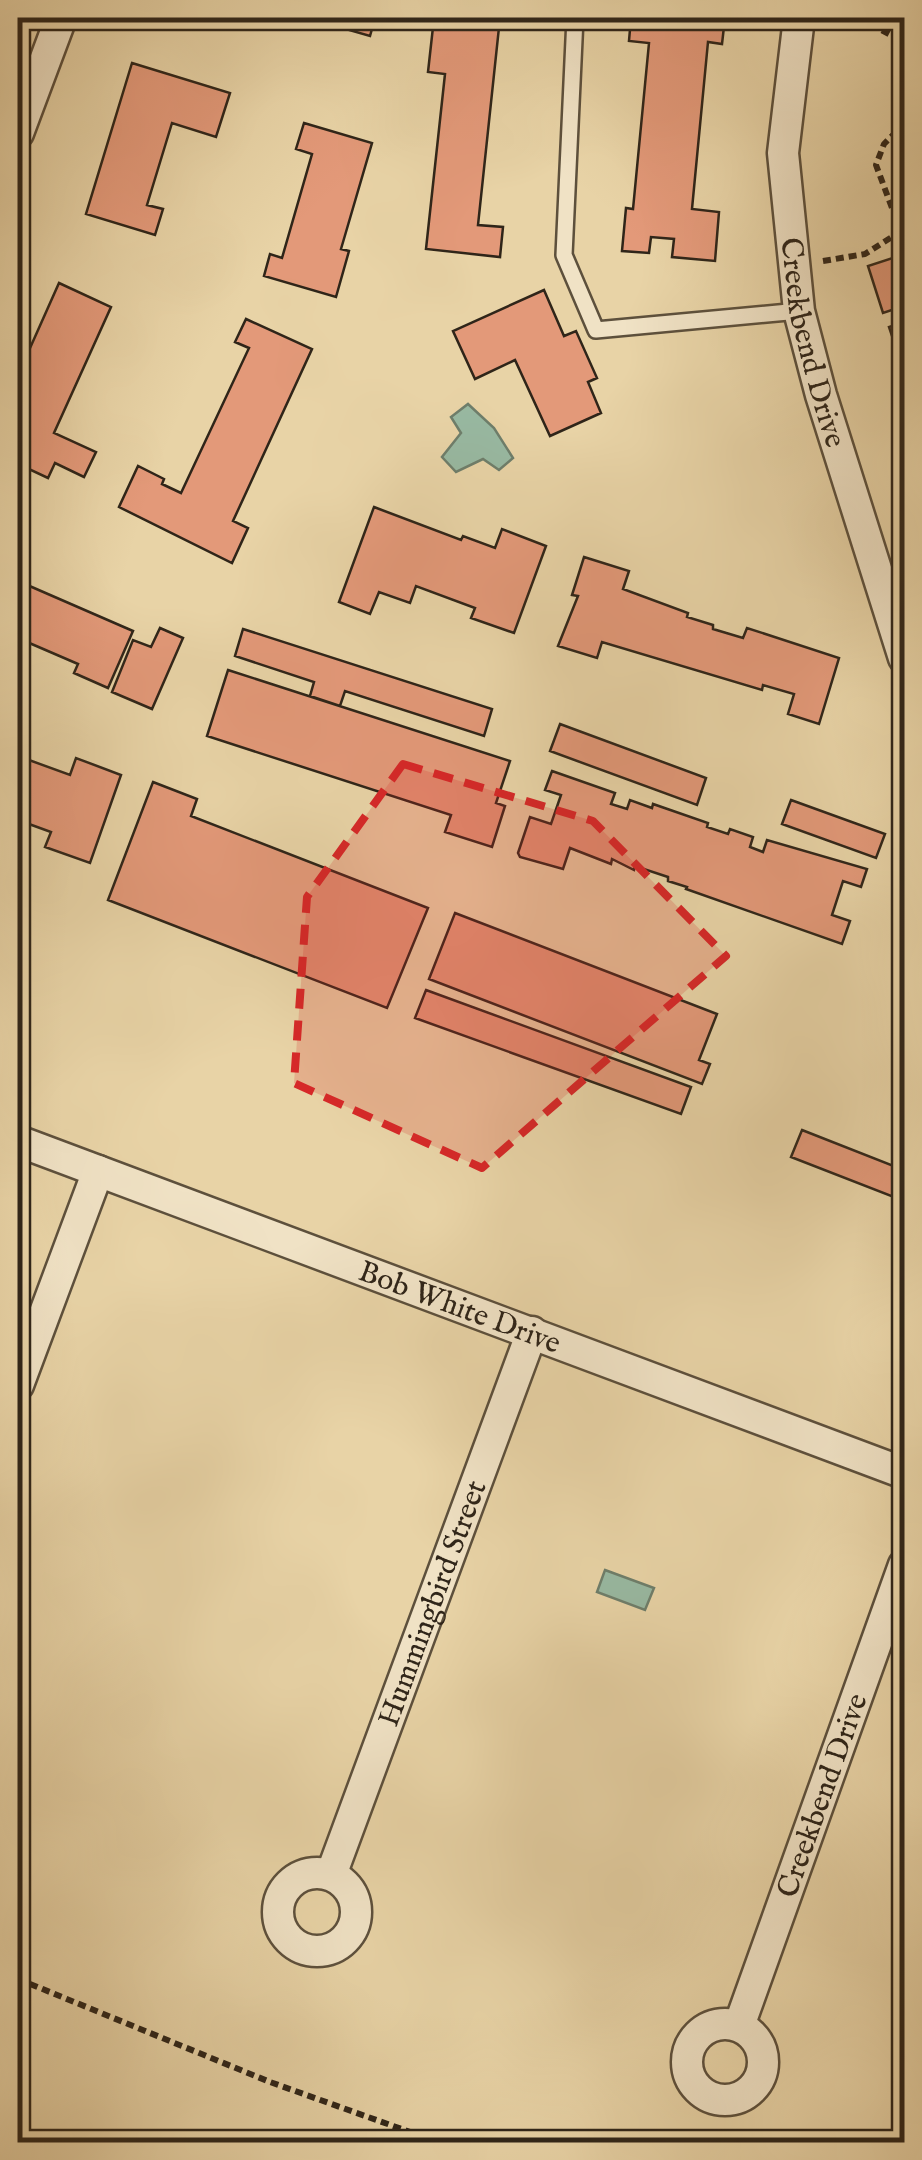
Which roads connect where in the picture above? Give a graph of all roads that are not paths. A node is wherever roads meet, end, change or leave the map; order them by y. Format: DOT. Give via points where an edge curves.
graph roads {
  1 [pos="61,18"];
  2 [pos="575,18"];
  3 [pos="799,18"];
  4 [pos="18,132"];
  5 [pos="799,312"];
  6 [pos="904,658"];
  7 [pos="18,1140"];
  8 [pos="98,1171"];
  9 [pos="532,1332"];
  10 [pos="18,1385"];
  11 [pos="904,1473"];
  12 [pos="904,1565"];
  13 [pos="331,1875"];
  14 [pos="739,2026"];
  1 -- 4 [label="street"];
  2 -- 5 [label="lane" via="564,255 596,330"];
  3 -- 5 [label="street, Creekbend Drive" via="783,154"];
  5 -- 6 [label="street, Creekbend Drive"];
  7 -- 8 [label="street, Bob White Drive"];
  8 -- 9 [label="street, Bob White Drive"];
  8 -- 10 [label="street"];
  9 -- 11 [label="street, Bob White Drive"];
  9 -- 13 [label="street, Hummingbird Street"];
  12 -- 14 [label="street, Creekbend Drive"];
}
